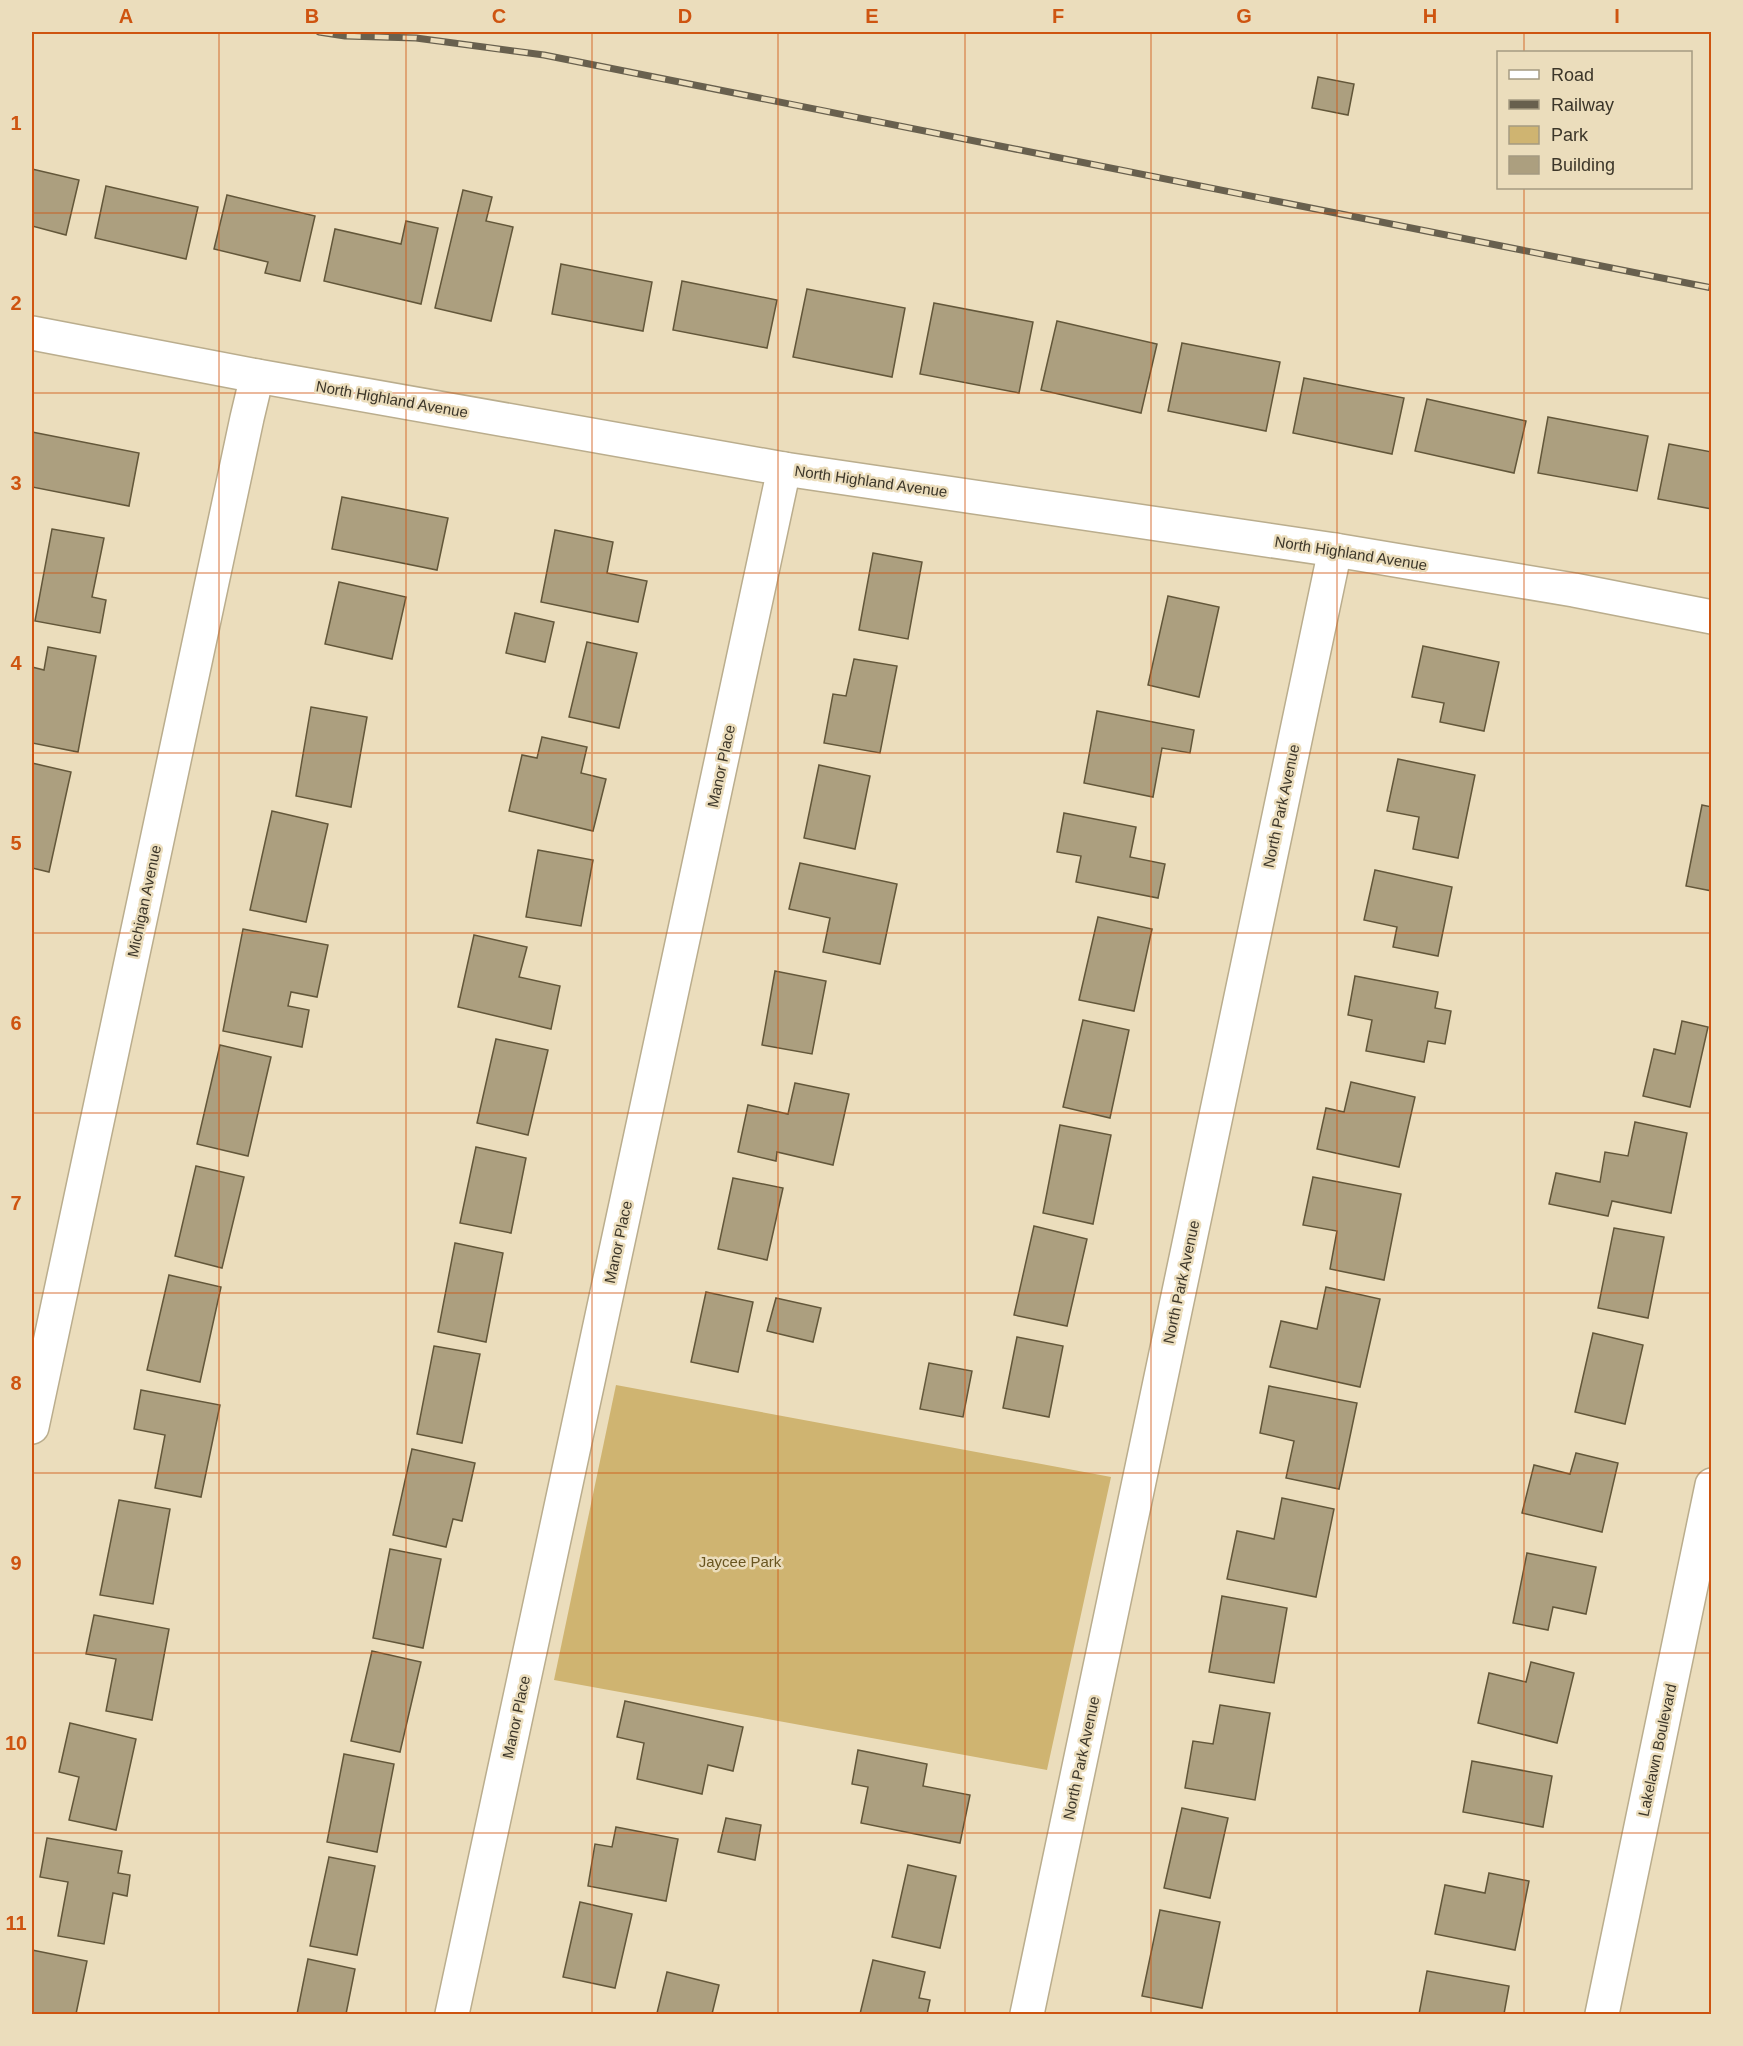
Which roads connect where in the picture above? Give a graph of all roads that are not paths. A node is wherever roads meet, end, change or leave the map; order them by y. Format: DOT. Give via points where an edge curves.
graph roads {
  1 [pos="32,333"];
  2 [pos="257,376"];
  3 [pos="784,469"];
  4 [pos="1335,550"];
  5 [pos="1712,617"];
  6 [pos="32,1426"];
  7 [pos="1712,1485"];
  8 [pos="452,2014"];
  9 [pos="1026,2014"];
  10 [pos="1602,2014"];
  1 -- 2 [label="street, North Highland Avenue"];
  2 -- 3 [label="street, North Highland Avenue"];
  2 -- 6 [label="street, Michigan Avenue"];
  3 -- 4 [label="street, North Highland Avenue"];
  3 -- 8 [label="street, Manor Place"];
  4 -- 5 [label="street, North Highland Avenue"];
  4 -- 9 [label="street, North Park Avenue"];
  7 -- 10 [label="street, Lakelawn Boulevard"];
}
